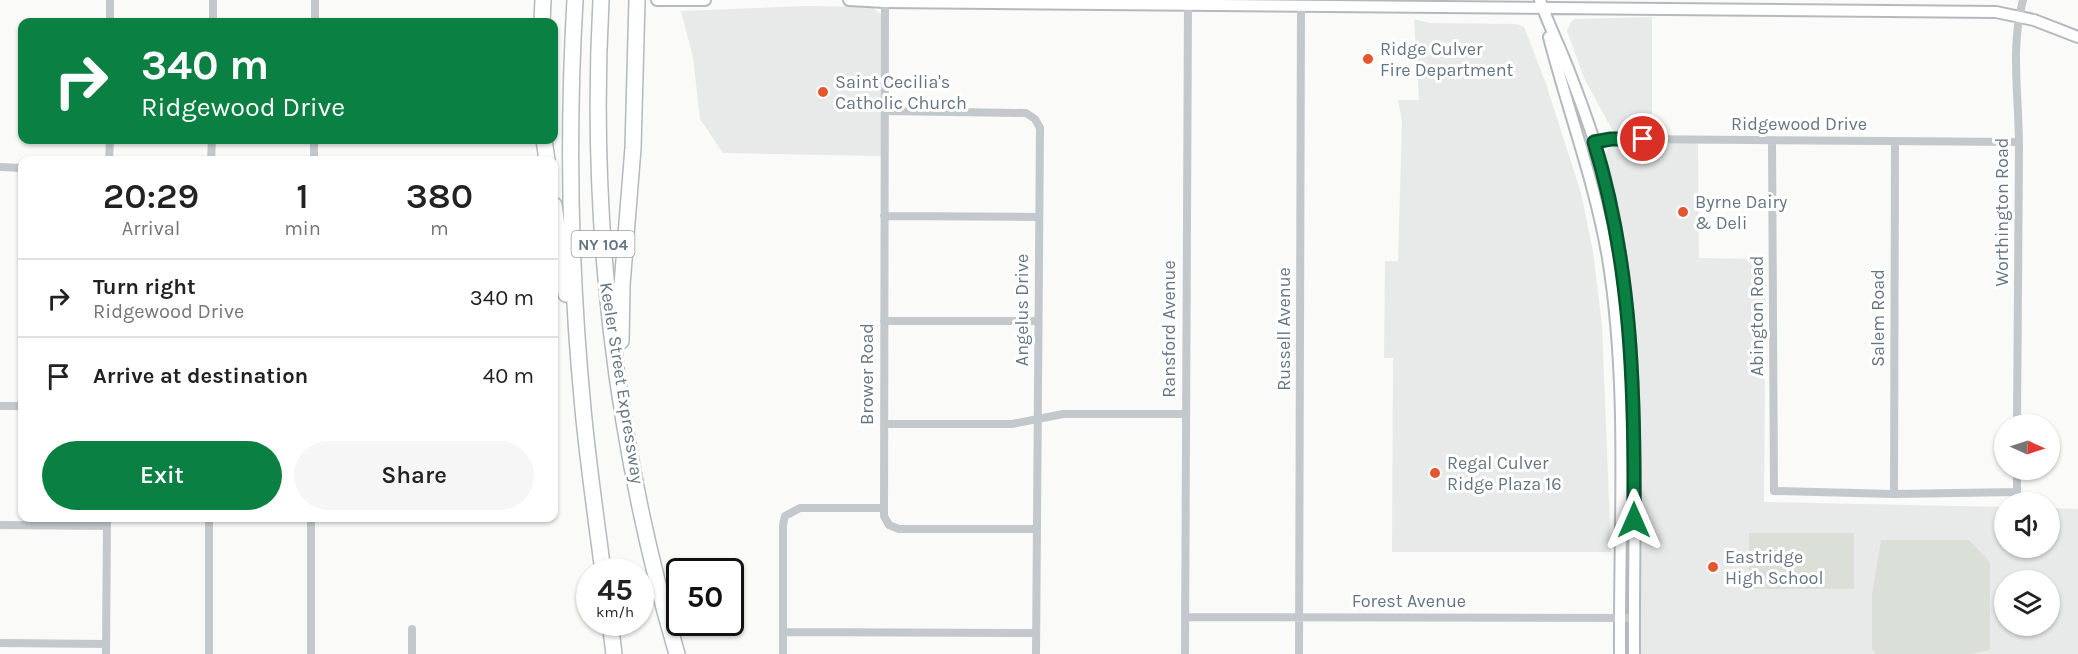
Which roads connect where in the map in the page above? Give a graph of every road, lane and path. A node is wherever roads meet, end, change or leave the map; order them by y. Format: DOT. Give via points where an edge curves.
graph roads {
  1 [pos="110,0"];
  2 [pos="213,0"];
  3 [pos="315,0"];
  4 [pos="543,0"];
  5 [pos="575,0"];
  6 [pos="601,0"];
  7 [pos="637,0"];
  8 [pos="657,0"];
  9 [pos="705,0"];
  10 [pos="849,0"];
  11 [pos="2023,0"];
  12 [pos="910,1"];
  13 [pos="1031,1"];
  14 [pos="885,2"];
  15 [pos="1131,2"];
  16 [pos="1188,4"];
  17 [pos="1541,4"];
  18 [pos="1302,5"];
  19 [pos="2019,16"];
  20 [pos="110,18"];
  21 [pos="213,18"];
  22 [pos="315,18"];
  23 [pos="542,18"];
  24 [pos="2078,37"];
  25 [pos="885,111"];
  26 [pos="1772,141"];
  27 [pos="1894,141"];
  28 [pos="1594,142"];
  29 [pos="2019,142"];
  30 [pos="1580,146"];
  31 [pos="0,167"];
  32 [pos="18,168"];
  33 [pos="884,216"];
  34 [pos="1038,218"];
  35 [pos="558,234"];
  36 [pos="884,321"];
  37 [pos="1038,321"];
  38 [pos="0,406"];
  39 [pos="18,406"];
  40 [pos="1185,414"];
  41 [pos="2017,414"];
  42 [pos="1037,419"];
  43 [pos="584,420"];
  44 [pos="884,424"];
  45 [pos="632,457"];
  46 [pos="2017,480"];
  47 [pos="1894,494"];
  48 [pos="883,508"];
  49 [pos="107,522"];
  50 [pos="209,522"];
  51 [pos="311,522"];
  52 [pos="0,525"];
  53 [pos="1038,529"];
  54 [pos="601,558"];
  55 [pos="1185,617"];
  56 [pos="1300,617"];
  57 [pos="1619,618"];
  58 [pos="1634,618"];
  59 [pos="412,629"];
  60 [pos="783,632"];
  61 [pos="1036,633"];
  62 [pos="612,636"];
  63 [pos="0,643"];
  64 [pos="106,644"];
  65 [pos="106,654"];
  66 [pos="209,654"];
  67 [pos="311,654"];
  68 [pos="412,654"];
  69 [pos="614,654"];
  70 [pos="677,654"];
  71 [pos="783,654"];
  72 [pos="1036,654"];
  73 [pos="1185,654"];
  74 [pos="1299,654"];
  75 [pos="1620,654"];
  76 [pos="1634,654"];
  1 -- 20 [label="street"];
  2 -- 21 [label="street"];
  3 -- 22 [label="street"];
  4 -- 23 [label="highway"];
  5 -- 43 [label="highway, Keeler Street Expressway / NY 104" via="571,197"];
  6 -- 45 [label="highway, Keeler Street Expressway / NY 104" via="598,135 603,250 615,363"];
  7 -- 45 [label="highway" via="633,148 620,318"];
  8 -- 9 [label="main road"];
  10 -- 14 [label="main road"];
  11 -- 19 [label="street, Worthington Road"];
  12 -- 13 [label="main road"];
  12 -- 14 [label="main road"];
  13 -- 15 [label="main road"];
  14 -- 25 [label="street, Brower Road"];
  15 -- 16 [label="main road"];
  16 -- 18 [label="main road"];
  16 -- 40 [label="street, Ransford Avenue"];
  17 -- 18 [label="main road"];
  17 -- 19 [label="main road" via="1996,12"];
  17 -- 28 [label="main road"];
  17 -- 30 [label="main road"];
  18 -- 56 [label="street, Russell Avenue"];
  19 -- 24 [label="main road"];
  19 -- 29 [label="street, Worthington Road"];
  25 -- 33 [label="street, Brower Road"];
  25 -- 34 [label="street, Angelus Drive" via="1015,112 1031,116 1040,128"];
  26 -- 27 [label="street, Ridgewood Drive"];
  26 -- 28 [label="street, Ridgewood Drive"];
  26 -- 47 [label="street, Abington Road" via="1774,490"];
  27 -- 29 [label="street, Ridgewood Drive"];
  27 -- 47 [label="street, Salem Road"];
  28 -- 30 [label="street, Ridgewood Drive"];
  28 -- 58 [label="main road" via="1617,234 1631,340"];
  29 -- 41 [label="street, Worthington Road"];
  30 -- 57 [label="main road" via="1603,231 1617,342 1621,415"];
  31 -- 32 [label="street"];
  33 -- 34 [label="street"];
  33 -- 36 [label="street, Brower Road"];
  34 -- 37 [label="street, Angelus Drive"];
  35 -- 43 [label="highway"];
  36 -- 37 [label="street"];
  36 -- 44 [label="street, Brower Road"];
  37 -- 42 [label="street, Angelus Drive"];
  38 -- 39 [label="street"];
  40 -- 42 [label="street" via="1063,414"];
  40 -- 55 [label="street, Ransford Avenue"];
  42 -- 44 [label="street" via="1012,424"];
  42 -- 53 [label="street, Angelus Drive"];
  43 -- 54 [label="highway, Keeler Street Expressway / NY 104"];
  44 -- 48 [label="street, Brower Road"];
  45 -- 70 [label="highway, Keeler Street Expressway / NY 104"];
  46 -- 47 [label="street" via="2017,492"];
  48 -- 53 [label="street" via="885,521 899,529"];
  48 -- 60 [label="street" via="800,508 785,516"];
  49 -- 52 [label="street"];
  49 -- 64 [label="street"];
  50 -- 66 [label="street"];
  51 -- 67 [label="street"];
  53 -- 61 [label="street, Angelus Drive"];
  55 -- 56 [label="street, Forest Avenue"];
  55 -- 73 [label="street, Ransford Avenue"];
  56 -- 57 [label="street, Forest Avenue"];
  56 -- 74 [label="street, Russell Avenue"];
  57 -- 58 [label="street, Forest Avenue"];
  57 -- 75 [label="main road"];
  58 -- 76 [label="main road"];
  59 -- 68 [label="street"];
  60 -- 61 [label="street"];
  60 -- 71 [label="street"];
  61 -- 72 [label="street, Angelus Drive"];
  62 -- 69 [label="highway"];
  63 -- 64 [label="street"];
  64 -- 65 [label="street"];
}
